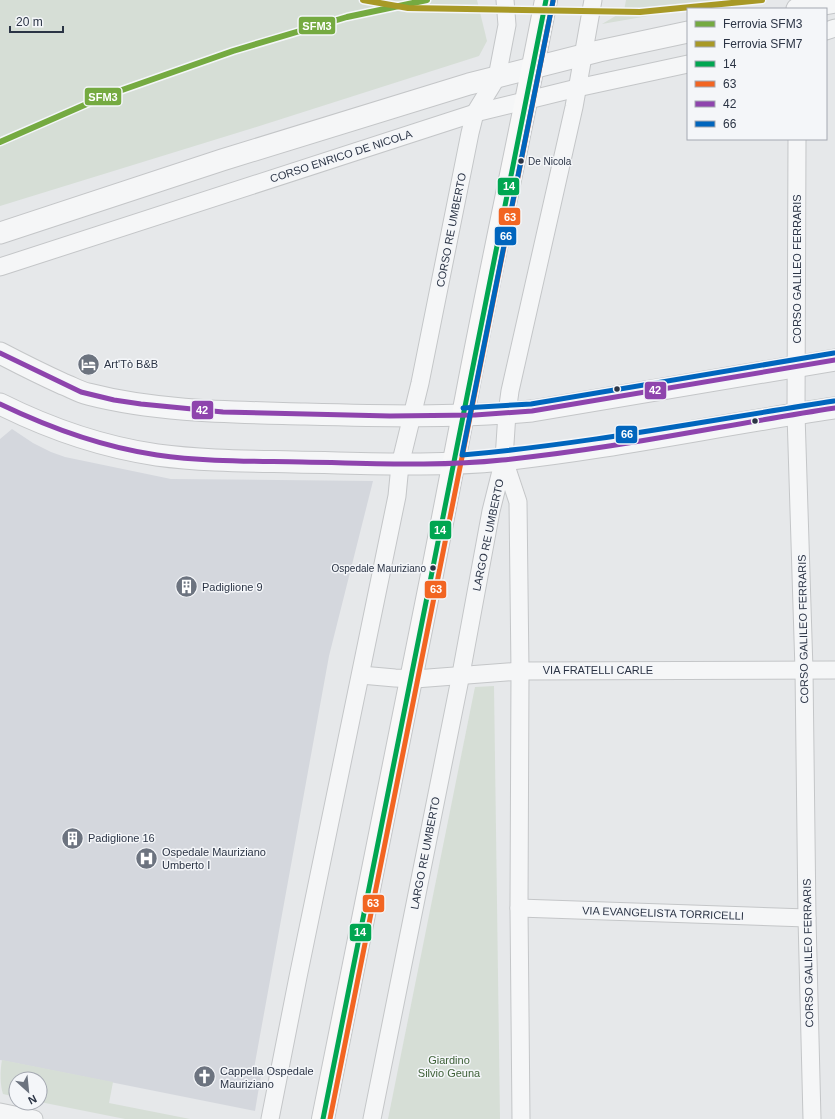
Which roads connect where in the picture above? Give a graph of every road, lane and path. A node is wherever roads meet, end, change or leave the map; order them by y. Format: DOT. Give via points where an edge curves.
graph roads {
  1 [pos="505,0"];
  2 [pos="546,0"];
  3 [pos="593,0"];
  4 [pos="835,2"];
  5 [pos="800,7"];
  6 [pos="687,32"];
  7 [pos="583,54"];
  8 [pos="687,64"];
  9 [pos="533,67"];
  10 [pos="497,77"];
  11 [pos="577,88"];
  12 [pos="526,100"];
  13 [pos="475,113"];
  14 [pos="797,140"];
  15 [pos="0,233"];
  16 [pos="0,267"];
  17 [pos="0,353"];
  18 [pos="835,360"];
  19 [pos="797,366"];
  20 [pos="0,404"];
  21 [pos="835,408"];
  22 [pos="507,413"];
  23 [pos="796,414"];
  24 [pos="463,415"];
  25 [pos="412,416"];
  26 [pos="504,459"];
  27 [pos="454,463"];
  28 [pos="400,465"];
  29 [pos="804,670"];
  30 [pos="835,670"];
  31 [pos="520,671"];
  32 [pos="461,674"];
  33 [pos="361,675"];
  34 [pos="411,678"];
  35 [pos="519,908"];
  36 [pos="807,918"];
  37 [pos="0,1112"];
  38 [pos="34,1119"];
  39 [pos="270,1119"];
  40 [pos="323,1119"];
  41 [pos="372,1119"];
  42 [pos="521,1119"];
  43 [pos="812,1119"];
  1 -- 10 [label="street, CORSO RE UMBERTO" via="507,25"];
  2 -- 9 [label="main road"];
  3 -- 7 [label="street"];
  4 -- 5 [label="street"];
  6 -- 7 [label="street"];
  7 -- 9 [label="street"];
  7 -- 11 [label="street"];
  8 -- 11 [label="street, CORSO ENRICO DE NICOLA"];
  9 -- 10 [label="street"];
  9 -- 12 [label="main road"];
  10 -- 13 [label="street, CORSO RE UMBERTO"];
  10 -- 15 [label="street" via="222,160"];
  11 -- 12 [label="street, CORSO ENRICO DE NICOLA"];
  11 -- 22 [label="street"];
  12 -- 13 [label="street, CORSO ENRICO DE NICOLA"];
  12 -- 24 [label="main road"];
  13 -- 16 [label="street, CORSO ENRICO DE NICOLA"];
  13 -- 25 [label="street, CORSO RE UMBERTO"];
  14 -- 19 [label="street, CORSO GALILEO FERRARIS"];
  17 -- 25 [label="street" via="86,394 136,404 196,410"];
  18 -- 19 [label="street"];
  19 -- 22 [label="street" via="553,408"];
  19 -- 23 [label="street, CORSO GALILEO FERRARIS"];
  20 -- 28 [label="street" via="65,433 118,448 158,455"];
  21 -- 23 [label="street"];
  22 -- 24 [label="street"];
  22 -- 26 [label="street"];
  23 -- 26 [label="street" via="580,450"];
  23 -- 29 [label="street, CORSO GALILEO FERRARIS"];
  24 -- 25 [label="street"];
  24 -- 27 [label="main road"];
  25 -- 28 [label="street, CORSO RE UMBERTO"];
  26 -- 27 [label="street"];
  26 -- 31 [label="street, LARGO RE UMBERTO" via="518,502"];
  26 -- 32 [label="street, LARGO RE UMBERTO" via="491,511"];
  27 -- 28 [label="street"];
  27 -- 34 [label="main road"];
  28 -- 33 [label="street" via="397,496"];
  29 -- 30 [label="street, VIA FRATELLI CARLE"];
  29 -- 31 [label="street, VIA FRATELLI CARLE"];
  29 -- 36 [label="street, CORSO GALILEO FERRARIS"];
  31 -- 32 [label="street, VIA FRATELLI CARLE"];
  31 -- 35 [label="street, LARGO RE UMBERTO"];
  32 -- 34 [label="street, VIA FRATELLI CARLE"];
  32 -- 41 [label="street, LARGO RE UMBERTO"];
  33 -- 34 [label="street, VIA FRATELLI CARLE"];
  33 -- 39 [label="street"];
  34 -- 40 [label="main road"];
  35 -- 36 [label="street, VIA EVANGELISTA TORRICELLI"];
  35 -- 42 [label="street, LARGO RE UMBERTO"];
  36 -- 43 [label="street, CORSO GALILEO FERRARIS"];
  37 -- 38 [label="street"];
}
